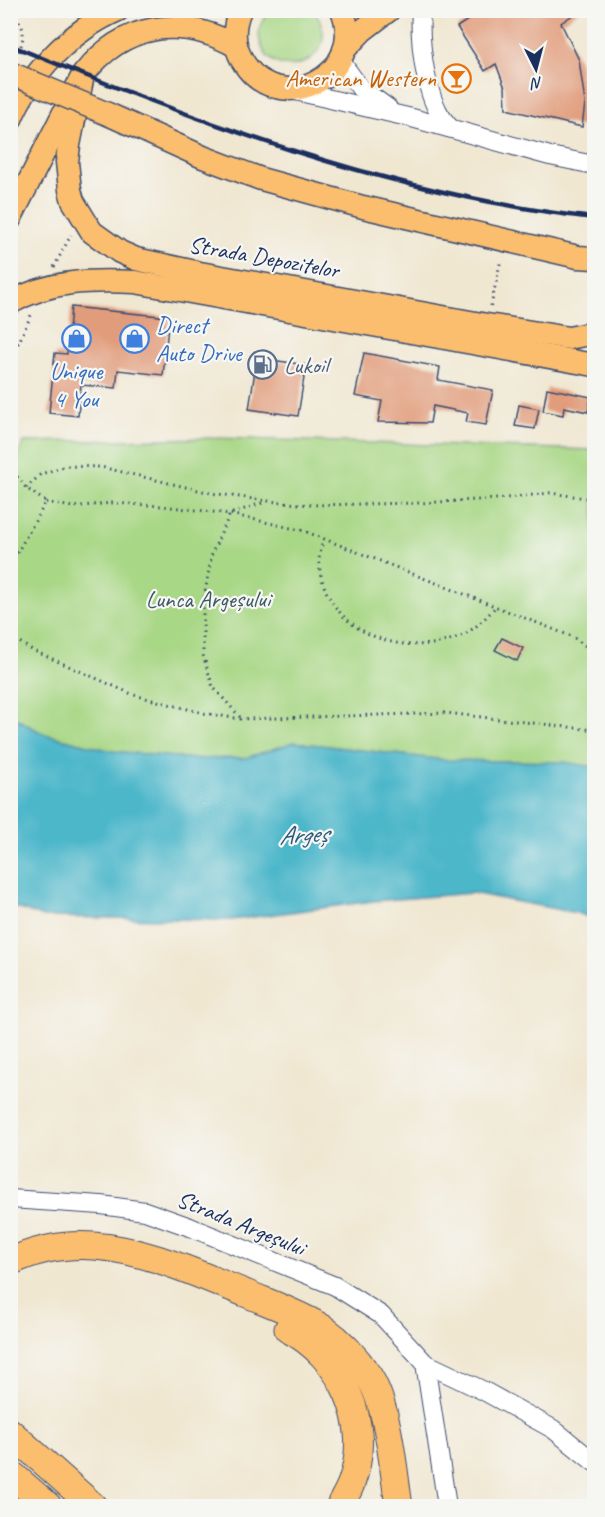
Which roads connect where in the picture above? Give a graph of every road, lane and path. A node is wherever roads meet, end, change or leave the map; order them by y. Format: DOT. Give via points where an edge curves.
graph roads {
  1 [pos="118,10"];
  2 [pos="240,10"];
  3 [pos="342,10"];
  4 [pos="389,10"];
  5 [pos="421,10"];
  6 [pos="10,14"];
  7 [pos="236,46"];
  8 [pos="342,55"];
  9 [pos="14,65"];
  10 [pos="83,75"];
  11 [pos="285,89"];
  12 [pos="412,118"];
  13 [pos="10,121"];
  14 [pos="450,128"];
  15 [pos="594,165"];
  16 [pos="10,219"];
  17 [pos="74,230"];
  18 [pos="505,240"];
  19 [pos="589,261"];
  20 [pos="52,274"];
  21 [pos="10,303"];
  22 [pos="32,313"];
  23 [pos="487,325"];
  24 [pos="594,333"];
  25 [pos="10,352"];
  26 [pos="594,365"];
  27 [pos="10,467"];
  28 [pos="26,488"];
  29 [pos="594,499"];
  30 [pos="268,501"];
  31 [pos="46,502"];
  32 [pos="230,514"];
  33 [pos="323,538"];
  34 [pos="10,565"];
  35 [pos="496,606"];
  36 [pos="10,636"];
  37 [pos="594,652"];
  38 [pos="241,718"];
  39 [pos="594,730"];
  40 [pos="10,1200"];
  41 [pos="10,1262"];
  42 [pos="10,1278"];
  43 [pos="424,1362"];
  44 [pos="10,1432"];
  45 [pos="594,1462"];
  46 [pos="25,1489"];
  47 [pos="48,1506"];
  48 [pos="93,1506"];
  49 [pos="340,1506"];
  50 [pos="399,1506"];
  51 [pos="447,1506"];
  1 -- 13 [label="main road" via="60,48 24,92"];
  2 -- 7 [label="main road" via="235,26"];
  3 -- 8 [label="main road" via="347,30"];
  4 -- 8 [label="main road" via="363,30"];
  5 -- 14 [label="street" via="430,88 436,108"];
  6 -- 9 [label="path" via="21,22 24,33"];
  7 -- 10 [label="main road" via="199,30 144,31 106,51"];
  7 -- 11 [label="main road" via="244,64 258,78"];
  8 -- 11 [label="main road" via="334,69 317,83"];
  8 -- 12 [label="street" via="360,88"];
  9 -- 18 [label="main road, bridge" via="110,115 261,179"];
  10 -- 16 [label="main road"];
  10 -- 23 [label="main road, Strada Depozitelor" via="67,162 70,190 92,232 120,252 200,273"];
  11 -- 12 [label="street"];
  12 -- 14 [label="street"];
  14 -- 15 [label="street"];
  17 -- 20 [label="path"];
  18 -- 19 [label="main road"];
  18 -- 23 [label="path"];
  21 -- 26 [label="main road, Strada Depozitelor" via="54,285 97,280 135,282"];
  22 -- 25 [label="path"];
  23 -- 24 [label="main road, Strada Depozitelor" via="569,338"];
  27 -- 28 [label="path"];
  28 -- 30 [label="path" via="41,474 66,466 101,466 211,493"];
  28 -- 31 [label="path"];
  29 -- 30 [label="path" via="550,493 419,502 310,505"];
  30 -- 32 [label="path"];
  31 -- 32 [label="path" via="72,507 112,503 162,506"];
  31 -- 34 [label="path"];
  32 -- 33 [label="path"];
  32 -- 38 [label="path" via="212,553 203,604 202,655 213,687"];
  33 -- 35 [label="path"];
  33 -- 35 [label="path" via="319,562 338,612 361,631 384,641 412,645 445,641 482,622"];
  35 -- 37 [label="path" via="573,637"];
  36 -- 38 [label="path" via="32,650 134,695"];
  38 -- 39 [label="path" via="446,713"];
  40 -- 43 [label="street, Strada Argeșului" via="101,1205 145,1212 190,1227 335,1286 381,1315"];
  41 -- 50 [label="highway" via="60,1246 133,1252 286,1310 321,1328 349,1350 378,1396"];
  42 -- 49 [label="highway" via="62,1262 111,1264 173,1281 276,1323 308,1341 340,1378 355,1416 357,1457 352,1481"];
  43 -- 45 [label="street, Strada Argeșului" via="553,1429"];
  43 -- 51 [label="street"];
  44 -- 48 [label="highway"];
  46 -- 47 [label="highway"];
}
